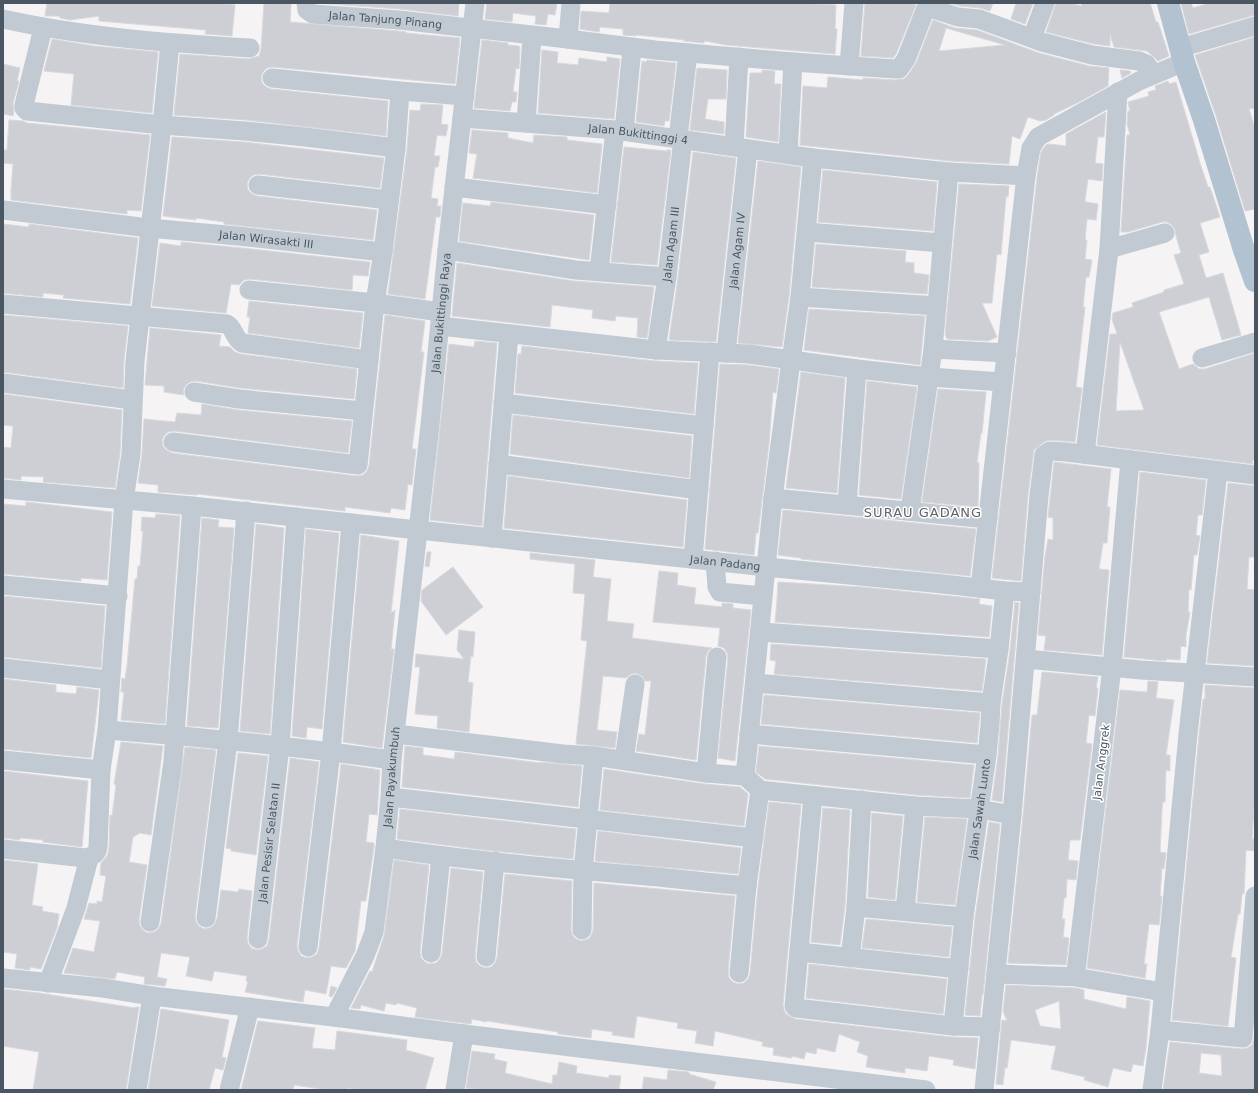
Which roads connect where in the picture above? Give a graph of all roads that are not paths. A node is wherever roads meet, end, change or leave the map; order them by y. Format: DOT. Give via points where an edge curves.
graph roads {
  1 [pos="306,3"];
  2 [pos="475,3"];
  3 [pos="571,3"];
  4 [pos="854,3"];
  5 [pos="1045,3"];
  6 [pos="1168,3"];
  7 [pos="928,5"];
  8 [pos="3,19"];
  9 [pos="1255,26"];
  10 [pos="43,28"];
  11 [pos="472,29"];
  12 [pos="532,36"];
  13 [pos="1032,38"];
  14 [pos="568,39"];
  15 [pos="170,43"];
  16 [pos="250,48"];
  17 [pos="632,48"];
  18 [pos="688,53"];
  19 [pos="1182,55"];
  20 [pos="739,57"];
  21 [pos="793,62"];
  22 [pos="850,66"];
  23 [pos="1154,74"];
  24 [pos="272,78"];
  25 [pos="400,91"];
  26 [pos="1118,92"];
  27 [pos="465,96"];
  28 [pos="462,118"];
  29 [pos="526,123"];
  30 [pos="162,125"];
  31 [pos="619,130"];
  32 [pos="681,139"];
  33 [pos="741,147"];
  34 [pos="396,148"];
  35 [pos="788,154"];
  36 [pos="813,158"];
  37 [pos="950,172"];
  38 [pos="1026,176"];
  39 [pos="258,185"];
  40 [pos="454,187"];
  41 [pos="389,200"];
  42 [pos="606,205"];
  43 [pos="3,210"];
  44 [pos="150,228"];
  45 [pos="807,232"];
  46 [pos="1165,233"];
  47 [pos="942,243"];
  48 [pos="447,250"];
  49 [pos="1109,250"];
  50 [pos="383,252"];
  51 [pos="599,271"];
  52 [pos="667,277"];
  53 [pos="1255,281"];
  54 [pos="249,290"];
  55 [pos="800,298"];
  56 [pos="375,303"];
  57 [pos="3,304"];
  58 [pos="937,306"];
  59 [pos="140,316"];
  60 [pos="440,319"];
  61 [pos="509,334"];
  62 [pos="1255,342"];
  63 [pos="933,349"];
  64 [pos="656,350"];
  65 [pos="718,353"];
  66 [pos="1007,353"];
  67 [pos="1202,358"];
  68 [pos="369,360"];
  69 [pos="790,361"];
  70 [pos="857,369"];
  71 [pos="929,377"];
  72 [pos="1003,382"];
  73 [pos="3,383"];
  74 [pos="194,392"];
  75 [pos="132,400"];
  76 [pos="503,403"];
  77 [pos="362,411"];
  78 [pos="704,426"];
  79 [pos="173,442"];
  80 [pos="1085,454"];
  81 [pos="1130,460"];
  82 [pos="498,464"];
  83 [pos="1218,471"];
  84 [pos="1255,475"];
  85 [pos="3,489"];
  86 [pos="699,490"];
  87 [pos="774,498"];
  88 [pos="124,500"];
  89 [pos="847,505"];
  90 [pos="192,506"];
  91 [pos="910,511"];
  92 [pos="246,512"];
  93 [pos="296,517"];
  94 [pos="988,519"];
  95 [pos="351,522"];
  96 [pos="419,529"];
  97 [pos="492,538"];
  98 [pos="694,559"];
  99 [pos="715,562"];
  100 [pos="766,567"];
  101 [pos="3,585"];
  102 [pos="980,588"];
  103 [pos="1005,591"];
  104 [pos="1031,592"];
  105 [pos="118,596"];
  106 [pos="763,596"];
  107 [pos="760,632"];
  108 [pos="999,649"];
  109 [pos="717,657"];
  110 [pos="1026,659"];
  111 [pos="1112,667"];
  112 [pos="3,668"];
  113 [pos="1195,674"];
  114 [pos="1255,677"];
  115 [pos="110,680"];
  116 [pos="755,683"];
  117 [pos="635,684"];
  118 [pos="991,703"];
  119 [pos="107,730"];
  120 [pos="396,734"];
  121 [pos="749,734"];
  122 [pos="174,735"];
  123 [pos="228,741"];
  124 [pos="280,746"];
  125 [pos="331,752"];
  126 [pos="987,755"];
  127 [pos="594,756"];
  128 [pos="3,760"];
  129 [pos="392,760"];
  130 [pos="624,760"];
  131 [pos="102,770"];
  132 [pos="706,773"];
  133 [pos="745,776"];
  134 [pos="760,790"];
  135 [pos="813,796"];
  136 [pos="390,797"];
  137 [pos="862,800"];
  138 [pos="915,806"];
  139 [pos="979,809"];
  140 [pos="1012,814"];
  141 [pos="588,820"];
  142 [pos="754,838"];
  143 [pos="385,848"];
  144 [pos="3,849"];
  145 [pos="441,856"];
  146 [pos="89,858"];
  147 [pos="495,861"];
  148 [pos="583,871"];
  149 [pos="747,886"];
  150 [pos="1255,896"];
  151 [pos="856,907"];
  152 [pos="905,911"];
  153 [pos="964,916"];
  154 [pos="206,918"];
  155 [pos="150,922"];
  156 [pos="582,930"];
  157 [pos="258,939"];
  158 [pos="308,947"];
  159 [pos="799,952"];
  160 [pos="431,953"];
  161 [pos="486,957"];
  162 [pos="850,958"];
  163 [pos="959,969"];
  164 [pos="739,973"];
  165 [pos="996,974"];
  166 [pos="1080,977"];
  167 [pos="3,978"];
  168 [pos="48,983"];
  169 [pos="1163,992"];
  170 [pos="152,996"];
  171 [pos="250,1007"];
  172 [pos="334,1017"];
  173 [pos="953,1026"];
  174 [pos="991,1027"];
  175 [pos="1160,1030"];
  176 [pos="464,1034"];
  177 [pos="1249,1038"];
  178 [pos="137,1090"];
  179 [pos="229,1090"];
  180 [pos="455,1090"];
  181 [pos="926,1090"];
  182 [pos="984,1090"];
  183 [pos="1152,1090"];
  1 -- 11 [label="street, Jalan Tanjung Pinang" via="307,10 313,14 399,20"];
  2 -- 11 [label="street, Jalan Bukittinggi Raya"];
  3 -- 14 [label="street"];
  4 -- 22 [label="street"];
  5 -- 13 [label="street"];
  6 -- 19 [label="main road"];
  7 -- 13 [label="street" via="958,17 979,20"];
  7 -- 22 [label="street" via="906,59 899,69"];
  8 -- 10 [label="street"];
  9 -- 19 [label="street"];
  10 -- 15 [label="street"];
  10 -- 30 [label="street" via="24,105 25,110"];
  11 -- 12 [label="street"];
  11 -- 27 [label="street, Jalan Bukittinggi Raya"];
  12 -- 14 [label="street"];
  12 -- 29 [label="street"];
  13 -- 23 [label="street" via="1092,55 1139,61 1146,64"];
  14 -- 17 [label="street"];
  15 -- 16 [label="street"];
  15 -- 30 [label="street"];
  17 -- 18 [label="street"];
  17 -- 31 [label="street"];
  18 -- 20 [label="street"];
  18 -- 32 [label="street, Jalan Agam III"];
  19 -- 23 [label="street"];
  19 -- 53 [label="main road"];
  20 -- 21 [label="street"];
  20 -- 33 [label="street, Jalan Agam IV"];
  21 -- 22 [label="street"];
  21 -- 35 [label="street"];
  23 -- 26 [label="street"];
  24 -- 25 [label="street"];
  25 -- 27 [label="street"];
  25 -- 34 [label="street"];
  26 -- 38 [label="street" via="1038,137 1031,148"];
  26 -- 49 [label="street"];
  27 -- 28 [label="street, Jalan Bukittinggi Raya"];
  28 -- 29 [label="street, Jalan Bukittinggi 4"];
  28 -- 40 [label="street, Jalan Bukittinggi Raya"];
  29 -- 31 [label="street, Jalan Bukittinggi 4"];
  30 -- 34 [label="street"];
  30 -- 44 [label="street"];
  31 -- 32 [label="street, Jalan Bukittinggi 4"];
  31 -- 42 [label="street"];
  32 -- 33 [label="street, Jalan Bukittinggi 4"];
  32 -- 52 [label="street, Jalan Agam III"];
  33 -- 35 [label="street, Jalan Bukittinggi 4"];
  33 -- 65 [label="street, Jalan Agam IV"];
  34 -- 41 [label="street"];
  35 -- 36 [label="street, Jalan Bukittinggi 4"];
  36 -- 37 [label="street, Jalan Bukittinggi 4"];
  36 -- 45 [label="street"];
  37 -- 38 [label="street, Jalan Bukittinggi 4"];
  37 -- 47 [label="street"];
  38 -- 66 [label="street"];
  39 -- 41 [label="street"];
  40 -- 42 [label="street"];
  40 -- 48 [label="street, Jalan Bukittinggi Raya"];
  41 -- 50 [label="street"];
  42 -- 51 [label="street"];
  43 -- 44 [label="street, Jalan Wirasakti III"];
  44 -- 50 [label="street, Jalan Wirasakti III"];
  44 -- 59 [label="street"];
  45 -- 47 [label="street"];
  45 -- 55 [label="street"];
  46 -- 49 [label="street"];
  47 -- 58 [label="street"];
  48 -- 51 [label="street" via="576,270"];
  48 -- 60 [label="street, Jalan Bukittinggi Raya"];
  49 -- 80 [label="street"];
  50 -- 56 [label="street"];
  51 -- 52 [label="street"];
  52 -- 64 [label="street, Jalan Agam III"];
  54 -- 56 [label="street"];
  55 -- 58 [label="street"];
  55 -- 69 [label="street"];
  56 -- 60 [label="street"];
  56 -- 68 [label="street"];
  57 -- 59 [label="street"];
  58 -- 63 [label="street"];
  59 -- 68 [label="street" via="227,324 242,343"];
  59 -- 75 [label="street"];
  60 -- 61 [label="street"];
  60 -- 96 [label="street, Jalan Bukittinggi Raya"];
  61 -- 64 [label="street"];
  61 -- 76 [label="street"];
  62 -- 67 [label="street"];
  63 -- 66 [label="street"];
  63 -- 71 [label="street"];
  64 -- 65 [label="street"];
  65 -- 69 [label="street" via="749,354"];
  65 -- 78 [label="street, Jalan Agam IV"];
  66 -- 72 [label="street"];
  68 -- 77 [label="street"];
  69 -- 70 [label="street"];
  69 -- 87 [label="street"];
  70 -- 71 [label="street"];
  70 -- 89 [label="street"];
  71 -- 72 [label="street"];
  71 -- 91 [label="street"];
  72 -- 94 [label="street"];
  73 -- 75 [label="street"];
  74 -- 77 [label="street"];
  75 -- 88 [label="street" via="131,454"];
  76 -- 78 [label="street"];
  76 -- 82 [label="street"];
  77 -- 79 [label="street" via="358,465"];
  78 -- 86 [label="street, Jalan Agam IV"];
  80 -- 81 [label="street"];
  80 -- 104 [label="street" via="1050,451 1044,455"];
  81 -- 83 [label="street"];
  81 -- 111 [label="street, Jalan Anggrek"];
  82 -- 86 [label="street"];
  82 -- 97 [label="street"];
  83 -- 84 [label="street"];
  83 -- 113 [label="street"];
  85 -- 88 [label="street, Jalan Padang"];
  86 -- 98 [label="street, Jalan Agam IV"];
  87 -- 89 [label="street"];
  87 -- 100 [label="street"];
  88 -- 90 [label="street, Jalan Padang"];
  88 -- 105 [label="street"];
  89 -- 91 [label="street"];
  90 -- 92 [label="street, Jalan Padang"];
  90 -- 122 [label="street"];
  91 -- 94 [label="street"];
  92 -- 93 [label="street, Jalan Padang"];
  92 -- 123 [label="street"];
  93 -- 95 [label="street, Jalan Padang"];
  93 -- 124 [label="street, Jalan Pesisir Selatan II"];
  94 -- 102 [label="street"];
  95 -- 96 [label="street, Jalan Padang"];
  95 -- 125 [label="street"];
  96 -- 97 [label="street, Jalan Padang"];
  96 -- 120 [label="street, Jalan Payakumbuh"];
  97 -- 98 [label="street, Jalan Padang"];
  98 -- 99 [label="street, Jalan Padang"];
  99 -- 100 [label="street, Jalan Padang"];
  99 -- 106 [label="street" via="716,587 720,592"];
  100 -- 102 [label="street, Jalan Padang"];
  100 -- 106 [label="street"];
  101 -- 105 [label="street"];
  102 -- 103 [label="street, Jalan Padang"];
  103 -- 104 [label="street, Jalan Padang"];
  103 -- 108 [label="street, Jalan Sawah Lunto"];
  104 -- 110 [label="street"];
  105 -- 115 [label="street"];
  106 -- 107 [label="street"];
  107 -- 108 [label="street"];
  107 -- 116 [label="street"];
  108 -- 118 [label="street, Jalan Sawah Lunto"];
  109 -- 132 [label="street"];
  110 -- 111 [label="street"];
  110 -- 140 [label="street"];
  111 -- 113 [label="street"];
  111 -- 166 [label="street, Jalan Anggrek" via="1076,970"];
  112 -- 115 [label="street"];
  113 -- 114 [label="street"];
  113 -- 169 [label="street"];
  115 -- 119 [label="street"];
  116 -- 118 [label="street"];
  116 -- 121 [label="street"];
  117 -- 130 [label="street"];
  118 -- 126 [label="street, Jalan Sawah Lunto"];
  119 -- 122 [label="street"];
  119 -- 131 [label="street"];
  120 -- 127 [label="street"];
  120 -- 129 [label="street, Jalan Payakumbuh"];
  121 -- 126 [label="street"];
  121 -- 133 [label="street"];
  122 -- 123 [label="street"];
  122 -- 155 [label="street" via="173,761"];
  123 -- 124 [label="street"];
  123 -- 154 [label="street"];
  124 -- 125 [label="street"];
  124 -- 157 [label="street, Jalan Pesisir Selatan II"];
  125 -- 129 [label="street"];
  125 -- 158 [label="street"];
  126 -- 139 [label="street, Jalan Sawah Lunto"];
  127 -- 130 [label="street"];
  127 -- 141 [label="street"];
  128 -- 131 [label="street"];
  129 -- 136 [label="street, Jalan Payakumbuh"];
  130 -- 132 [label="street"];
  131 -- 146 [label="street" via="98,847 95,854"];
  132 -- 133 [label="street"];
  133 -- 134 [label="street"];
  134 -- 135 [label="street"];
  134 -- 142 [label="street"];
  135 -- 137 [label="street"];
  135 -- 159 [label="street"];
  136 -- 141 [label="street"];
  136 -- 143 [label="street, Jalan Payakumbuh"];
  137 -- 138 [label="street"];
  137 -- 151 [label="street"];
  138 -- 139 [label="street"];
  138 -- 152 [label="street"];
  139 -- 140 [label="street"];
  139 -- 153 [label="street, Jalan Sawah Lunto"];
  140 -- 165 [label="street"];
  141 -- 142 [label="street"];
  141 -- 148 [label="street"];
  142 -- 149 [label="street"];
  143 -- 145 [label="street"];
  143 -- 172 [label="street, Jalan Payakumbuh" via="371,942"];
  144 -- 146 [label="street"];
  145 -- 147 [label="street"];
  145 -- 160 [label="street"];
  146 -- 168 [label="street" via="76,908"];
  147 -- 148 [label="street"];
  147 -- 161 [label="street"];
  148 -- 149 [label="street"];
  148 -- 156 [label="street"];
  149 -- 164 [label="street"];
  150 -- 177 [label="street"];
  151 -- 152 [label="street"];
  151 -- 162 [label="street"];
  152 -- 153 [label="street"];
  153 -- 163 [label="street, Jalan Sawah Lunto"];
  159 -- 162 [label="street"];
  159 -- 173 [label="street" via="794,1004 796,1008"];
  162 -- 163 [label="street"];
  163 -- 173 [label="street, Jalan Sawah Lunto"];
  165 -- 166 [label="street"];
  165 -- 174 [label="street"];
  166 -- 169 [label="street"];
  167 -- 168 [label="street"];
  168 -- 170 [label="street"];
  169 -- 175 [label="street"];
  170 -- 171 [label="street"];
  170 -- 178 [label="street"];
  171 -- 172 [label="street"];
  171 -- 179 [label="street"];
  172 -- 176 [label="street"];
  173 -- 174 [label="street"];
  174 -- 182 [label="street"];
  175 -- 177 [label="street"];
  175 -- 183 [label="street"];
  176 -- 180 [label="street"];
  176 -- 181 [label="street"];
}
